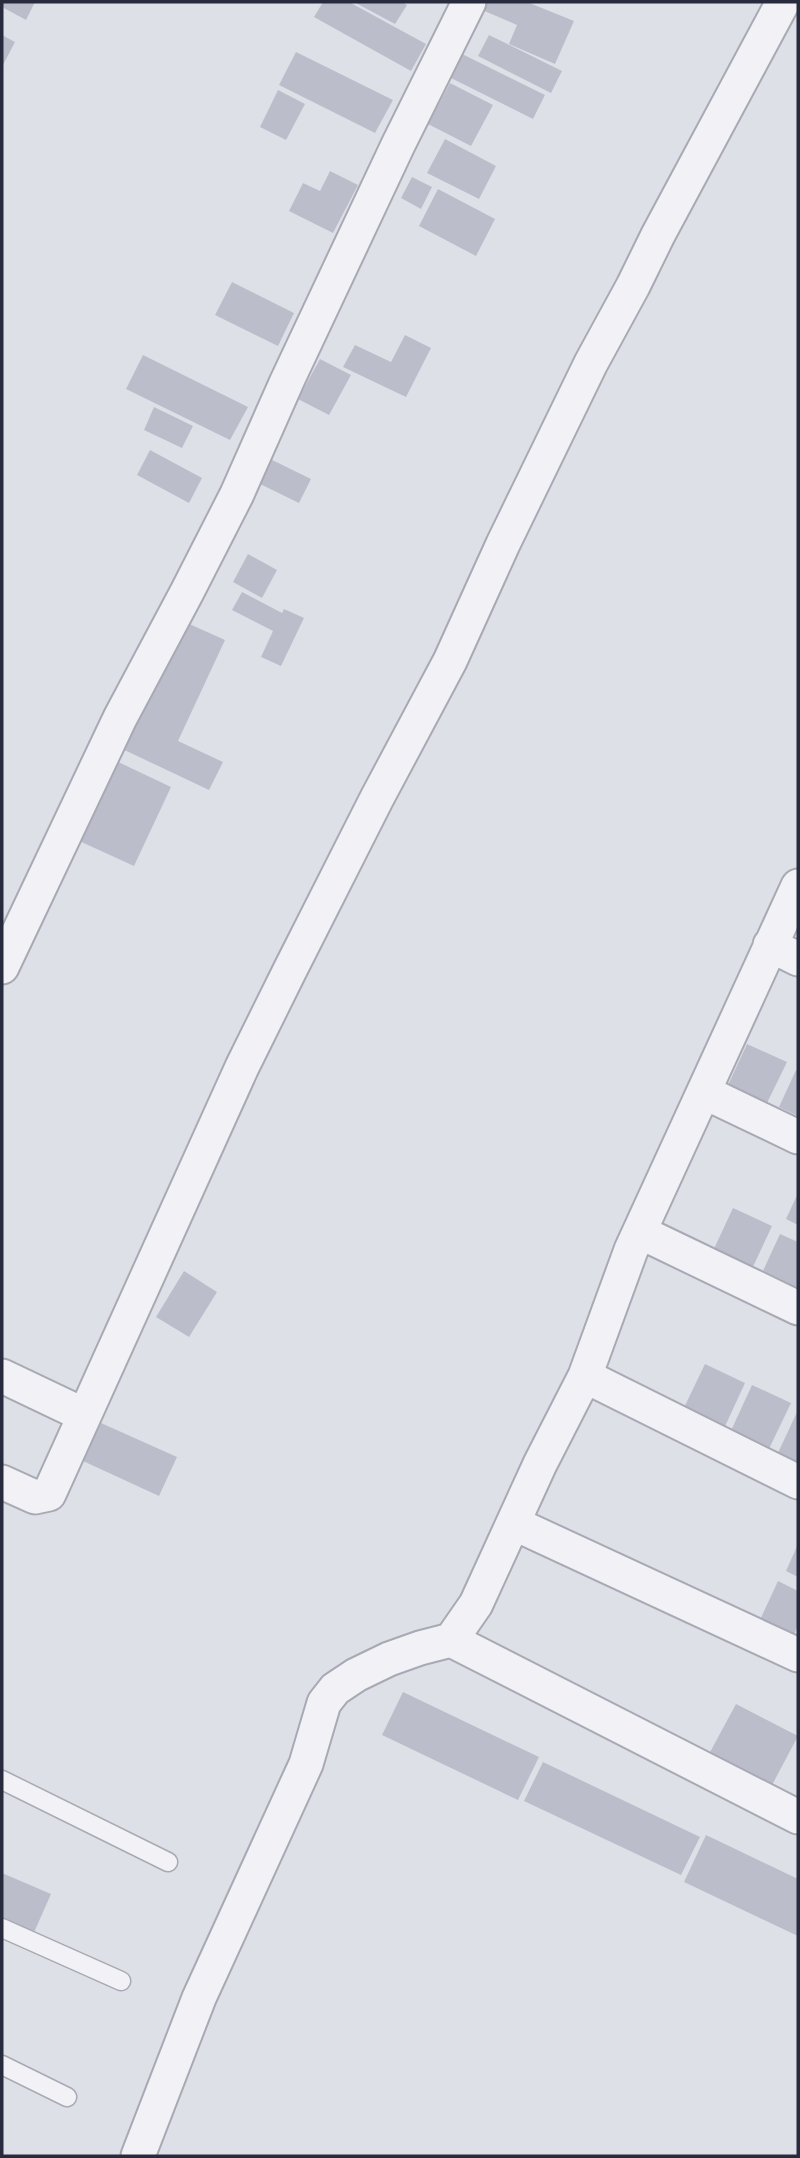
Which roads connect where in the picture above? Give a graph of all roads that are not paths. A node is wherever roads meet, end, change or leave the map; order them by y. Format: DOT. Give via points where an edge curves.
graph roads {
  1 [pos="469,2"];
  2 [pos="783,2"];
  3 [pos="798,886"];
  4 [pos="784,952"];
  5 [pos="2,967"];
  6 [pos="704,1091"];
  7 [pos="798,1137"];
  8 [pos="640,1232"];
  9 [pos="798,1308"];
  10 [pos="2,1376"];
  11 [pos="585,1376"];
  12 [pos="84,1415"];
  13 [pos="2,1482"];
  14 [pos="798,1482"];
  15 [pos="513,1523"];
  16 [pos="451,1640"];
  17 [pos="798,1654"];
  18 [pos="2,1780"];
  19 [pos="798,1817"];
  20 [pos="168,1862"];
  21 [pos="2,1928"];
  22 [pos="121,1981"];
  23 [pos="2,2065"];
  24 [pos="67,2097"];
  25 [pos="138,2156"];
  1 -- 5 [label="street" via="237,494 120,718"];
  2 -- 12 [label="street" via="592,363 450,661 242,1067"];
  3 -- 4 [label="street"];
  4 -- 6 [label="street"];
  6 -- 7 [label="street"];
  6 -- 8 [label="street"];
  8 -- 9 [label="street"];
  8 -- 11 [label="street"];
  10 -- 12 [label="street"];
  11 -- 14 [label="street"];
  11 -- 15 [label="street"];
  12 -- 13 [label="street" via="49,1494 34,1497"];
  15 -- 16 [label="street" via="476,1604"];
  15 -- 17 [label="street"];
  16 -- 19 [label="street"];
  16 -- 25 [label="street" via="389,1658 335,1689 324,1703 306,1764 199,1998"];
  18 -- 20 [label="lane"];
  21 -- 22 [label="lane"];
  23 -- 24 [label="lane"];
}
